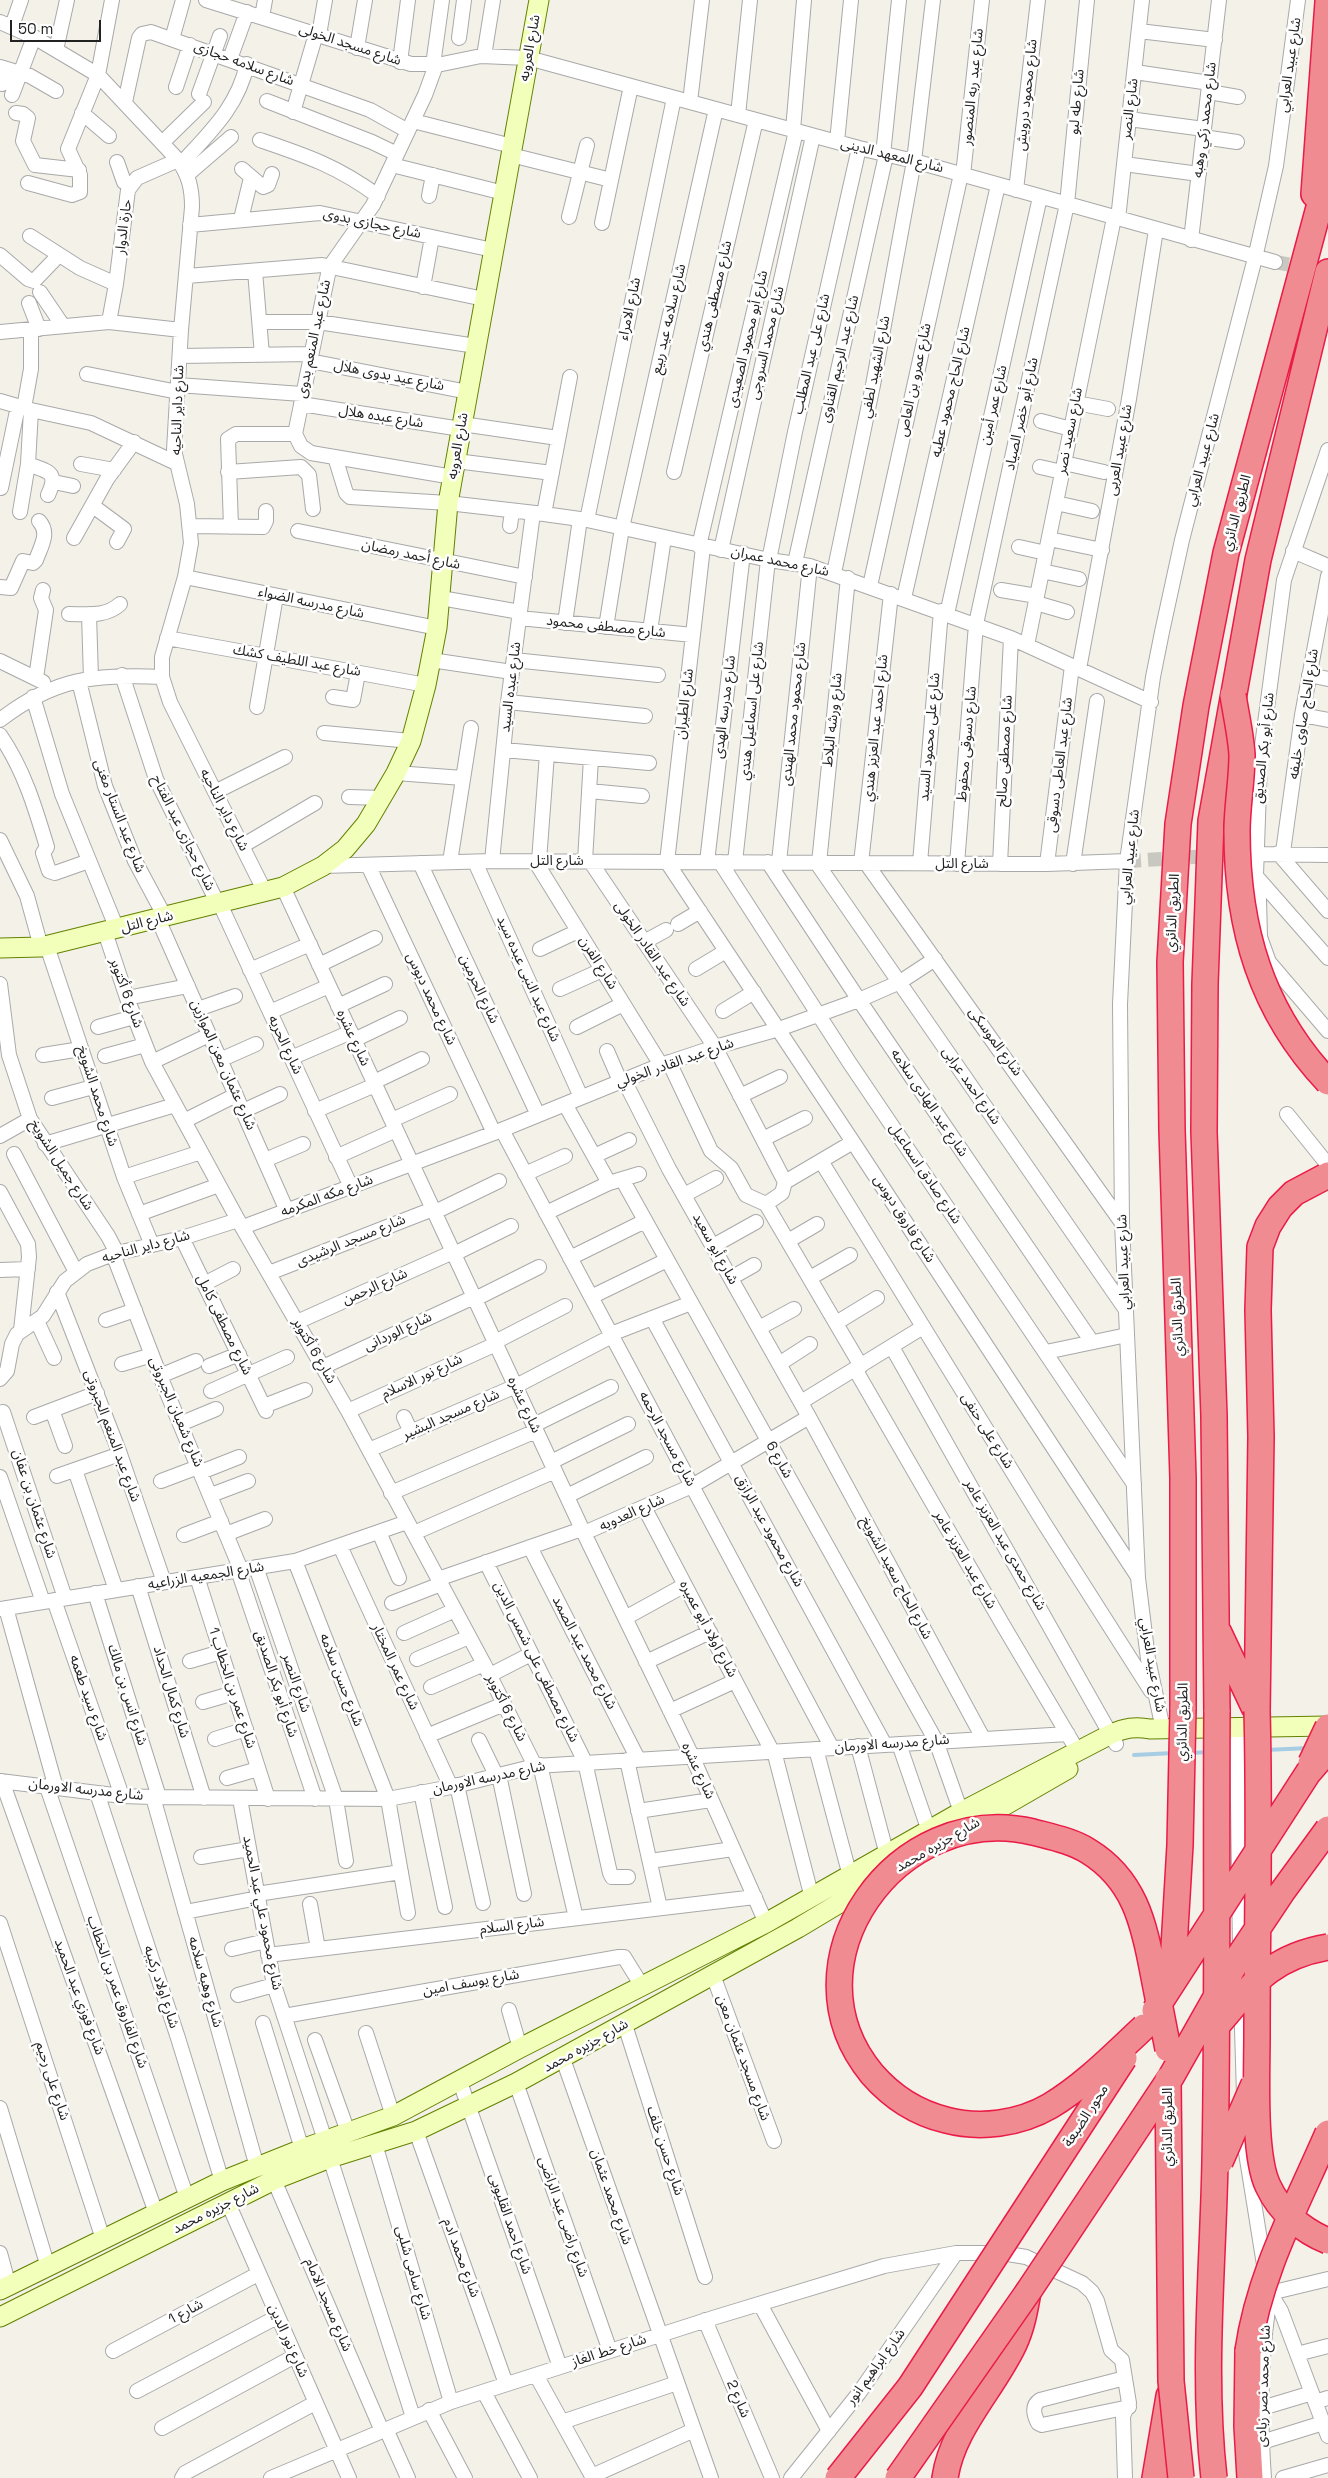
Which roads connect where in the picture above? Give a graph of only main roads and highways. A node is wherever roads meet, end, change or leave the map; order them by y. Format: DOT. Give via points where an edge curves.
graph roads {
  1 [pos="539,0"];
  2 [pos="1328,2"];
  3 [pos="1328,174"];
  4 [pos="1309,248"];
  5 [pos="1328,272"];
  6 [pos="1233,695"];
  7 [pos="323,866"];
  8 [pos="0,948"];
  9 [pos="1328,1082"];
  10 [pos="1328,1175"];
  11 [pos="1216,1626"];
  12 [pos="1257,1712"];
  13 [pos="1328,1727"];
  14 [pos="1114,1739"];
  15 [pos="1328,1750"];
  16 [pos="1318,1772"];
  17 [pos="1328,1829"];
  18 [pos="788,1911"];
  19 [pos="798,1928"];
  20 [pos="1328,1947"];
  21 [pos="1144,2027"];
  22 [pos="1168,2049"];
  23 [pos="1171,2077"];
  24 [pos="1257,2077"];
  25 [pos="1328,2133"];
  26 [pos="328,2149"];
  27 [pos="1215,2173"];
  28 [pos="1328,2241"];
  29 [pos="11,2285"];
  30 [pos="1028,2292"];
  31 [pos="35,2299"];
  32 [pos="0,2317"];
  33 [pos="1172,2381"];
  34 [pos="838,2478"];
  35 [pos="898,2478"];
  36 [pos="945,2478"];
  37 [pos="1155,2478"];
  38 [pos="1181,2478"];
  39 [pos="1214,2478"];
  40 [pos="1250,2478"];
  1 -- 7 [label="main road, شارع العروبه" via="448,503 441,598 426,685 410,741 383,798 345,848"];
  2 -- 4 [label="highway"];
  3 -- 4 [label="highway, الطريق الدائري"];
  4 -- 22 [label="highway, الطريق الدائري, bridge" via="1226,554 1196,706 1178,824 1170,962 1172,1130 1184,1478 1183,1709 1180,1845"];
  5 -- 6 [label="highway" via="1258,560"];
  6 -- 9 [label="highway, bridge" via="1242,755 1237,831 1247,931 1268,996 1309,1061"];
  6 -- 11 [label="highway" via="1210,821 1204,984 1204,1132 1214,1416"];
  7 -- 8 [label="main road, شارع التل" via="274,890 219,904 44,946"];
  10 -- 12 [label="highway" via="1294,1193 1280,1207 1260,1247"];
  11 -- 12 [label="highway"];
  11 -- 27 [label="highway, bridge"];
  12 -- 24 [label="highway, bridge"];
  13 -- 14 [label="main road, شارع جزيره محمد" via="1137,1727 1125,1728"];
  13 -- 16 [label="highway, bridge" via="1316,1750"];
  14 -- 18 [label="main road, شارع جزيره محمد" via="1073,1742 961,1812"];
  14 -- 19 [label="main road, شارع جزيره محمد"];
  15 -- 16 [label="highway, محور الضبعة, bridge"];
  16 -- 21 [label="highway, محور الضبعة, bridge"];
  17 -- 23 [label="highway, bridge" via="1240,1955"];
  18 -- 19 [label="main road"];
  18 -- 26 [label="main road, شارع جزيره محمد" via="393,2116 348,2132"];
  19 -- 26 [label="main road, شارع جزيره محمد" via="564,2059 416,2131 375,2144"];
  20 -- 23 [label="highway, bridge" via="1296,1954 1259,1978"];
  21 -- 22 [label="highway, bridge" via="1088,2077 1049,2106 1003,2123 957,2123 936,2118 897,2098 867,2067 856,2048 844,2013 840,1984 842,1962 859,1912 875,1886 897,1864 923,1847 948,1835 1002,1827 1064,1840 1087,1850 1108,1865 1134,1898 1146,1932"];
  21 -- 34 [label="highway, محور الضبعة, bridge" via="910,2387"];
  22 -- 33 [label="highway, الطريق الدائري, bridge"];
  23 -- 30 [label="highway, bridge"];
  24 -- 27 [label="highway, bridge"];
  24 -- 28 [label="highway, bridge" via="1260,2162 1268,2186 1297,2224"];
  25 -- 40 [label="highway, bridge" via="1260,2290 1253,2318 1248,2351"];
  26 -- 29 [label="main road, شارع جزيره محمد" via="302,2149 222,2181"];
  26 -- 31 [label="main road, شارع جزيره محمد" via="274,2180"];
  27 -- 39 [label="highway, bridge" via="1209,2315"];
  29 -- 31 [label="main road"];
  30 -- 35 [label="highway, bridge"];
  30 -- 36 [label="highway" via="1014,2343 954,2446"];
  31 -- 32 [label="main road, شارع جزيره محمد"];
  33 -- 37 [label="highway, bridge"];
  33 -- 38 [label="highway, الطريق الدائري, bridge"];
}
